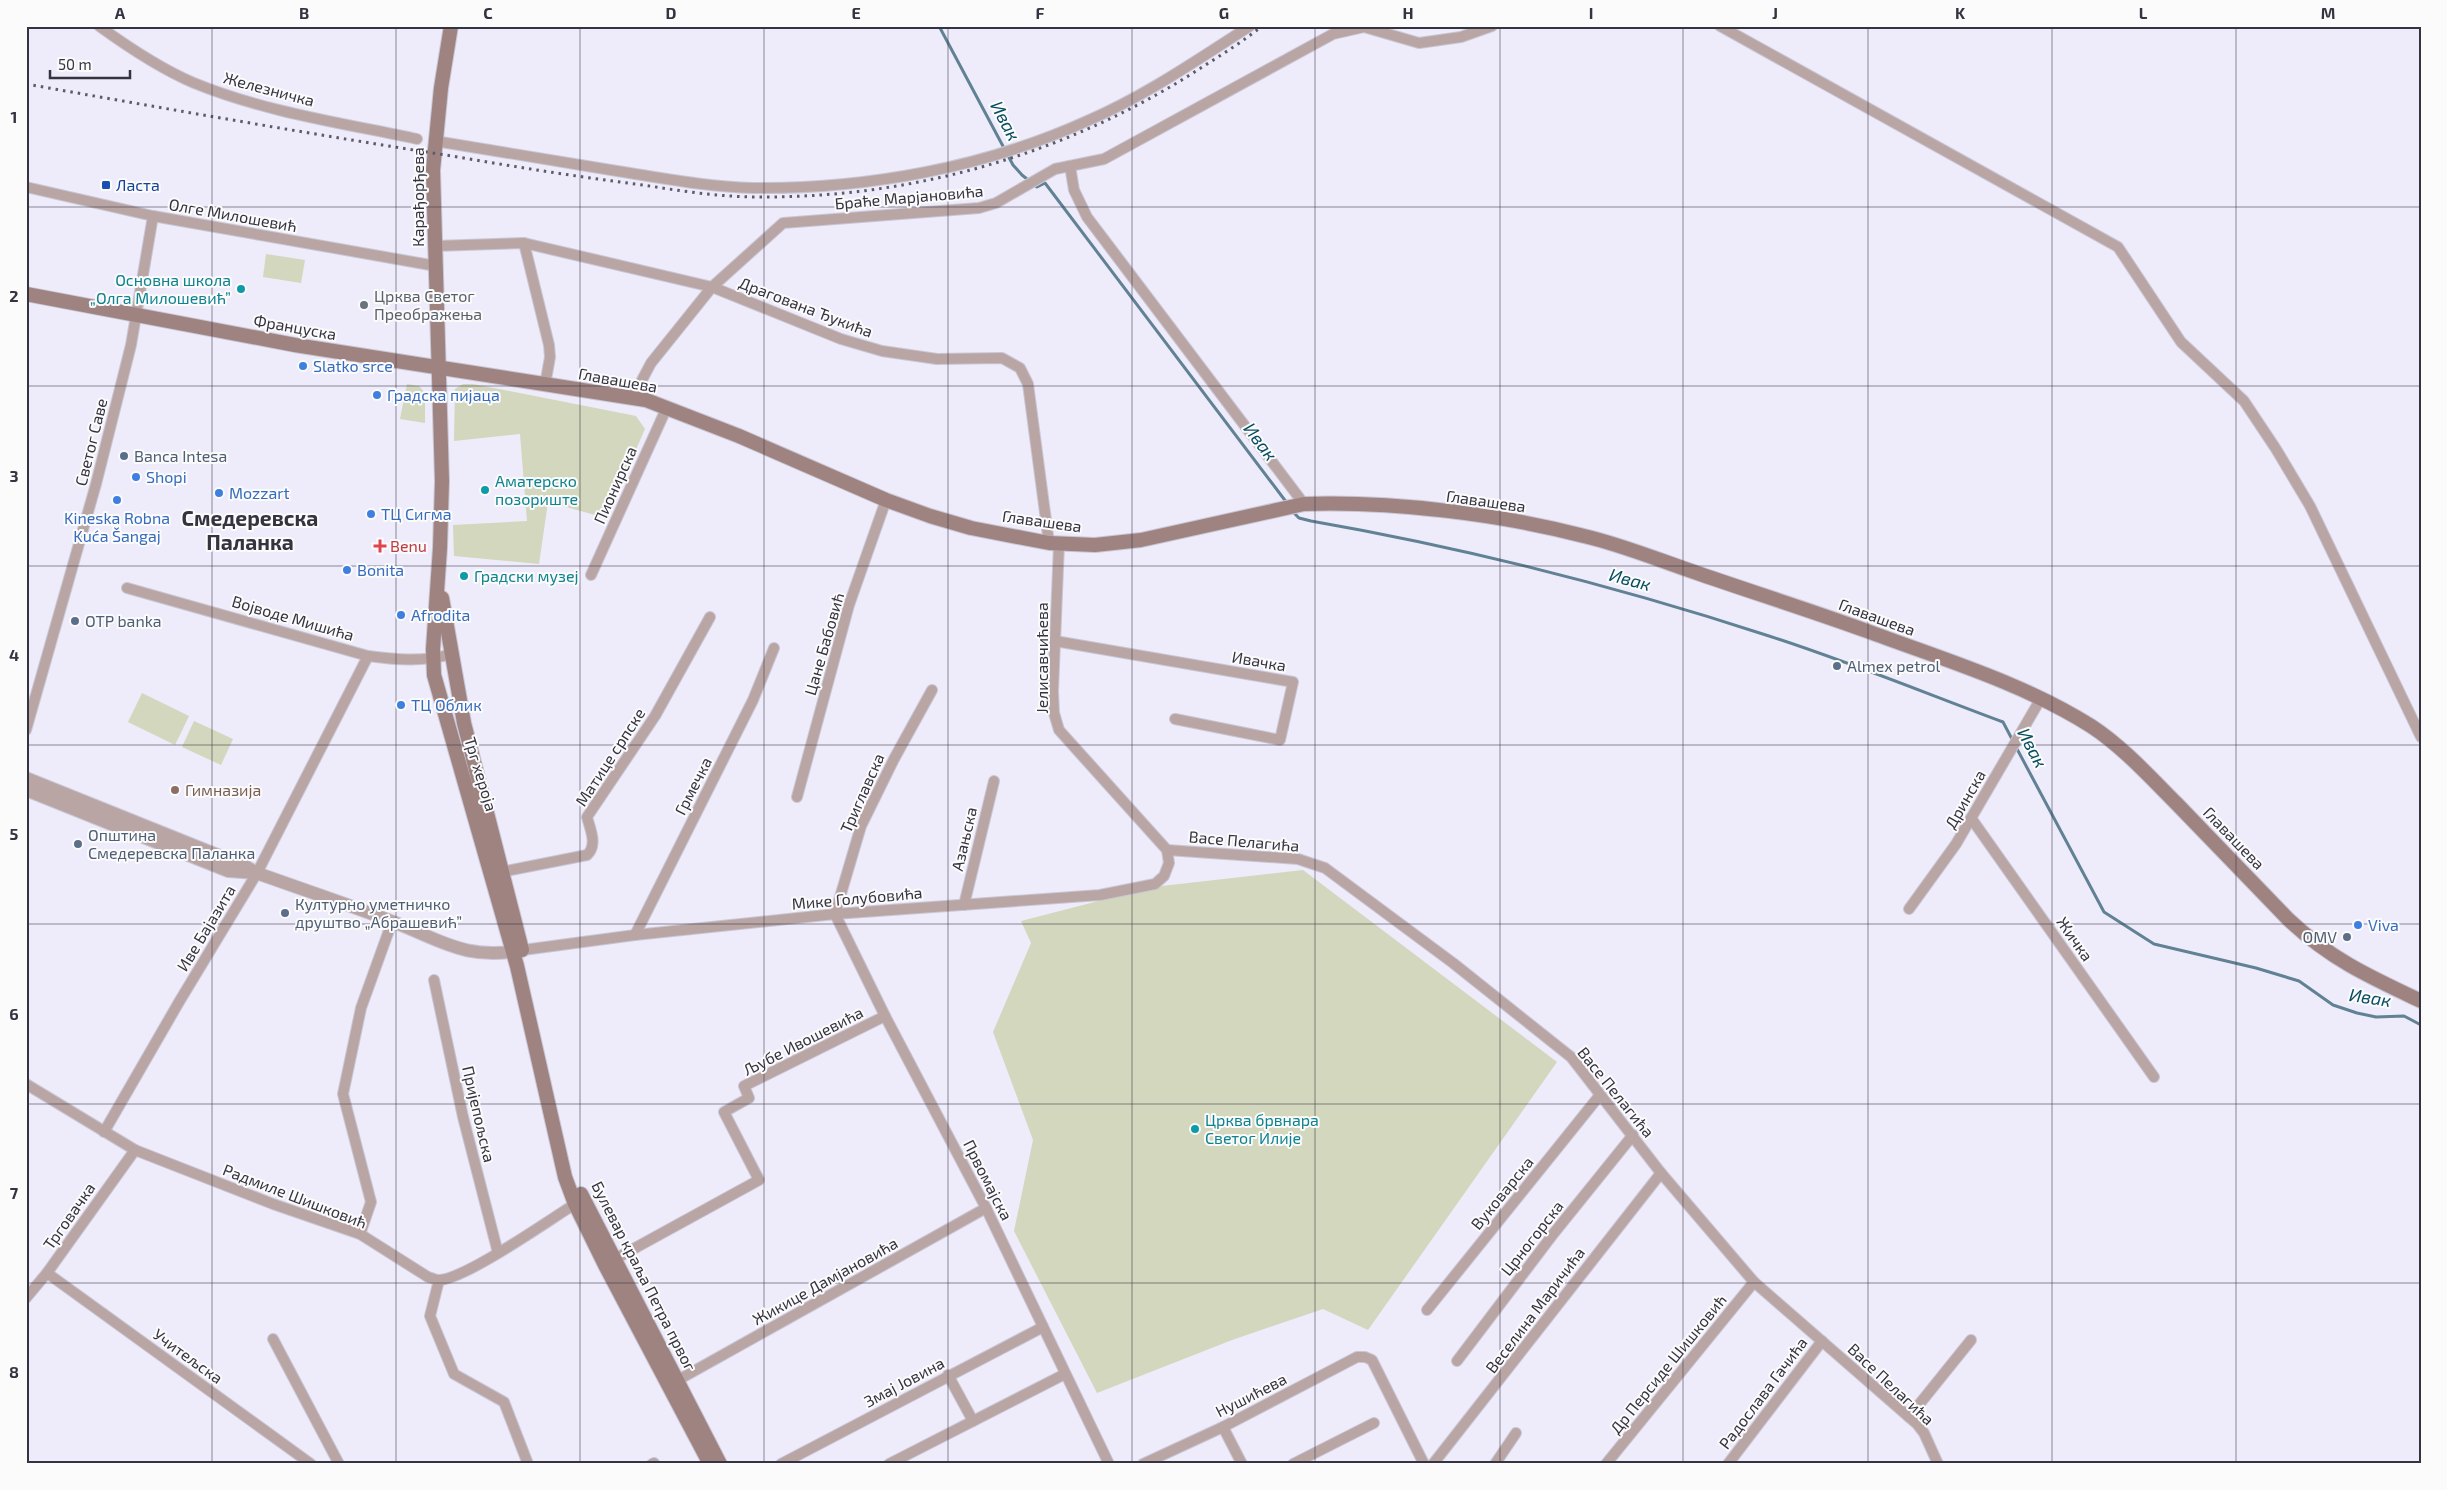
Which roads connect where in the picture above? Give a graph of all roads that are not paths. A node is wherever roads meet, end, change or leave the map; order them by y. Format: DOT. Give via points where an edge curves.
graph roads {
  1 [pos="99,26"];
  2 [pos="451,26"];
  3 [pos="1250,26"];
  4 [pos="1492,26"];
  5 [pos="1720,26"];
  6 [pos="417,138"];
  7 [pos="435,141"];
  8 [pos="1070,166"];
  9 [pos="26,188"];
  10 [pos="153,216"];
  11 [pos="524,244"];
  12 [pos="435,246"];
  13 [pos="436,266"];
  14 [pos="712,287"];
  15 [pos="26,294"];
  16 [pos="136,315"];
  17 [pos="440,368"];
  18 [pos="545,385"];
  19 [pos="634,397"];
  20 [pos="668,408"];
  21 [pos="886,500"];
  22 [pos="1300,505"];
  23 [pos="1054,543"];
  24 [pos="438,573"];
  25 [pos="591,575"];
  26 [pos="127,588"];
  27 [pos="710,617"];
  28 [pos="1055,641"];
  29 [pos="774,648"];
  30 [pos="452,654"];
  31 [pos="368,656"];
  32 [pos="433,659"];
  33 [pos="932,690"];
  34 [pos="2040,700"];
  35 [pos="1175,719"];
  36 [pos="26,730"];
  37 [pos="2421,737"];
  38 [pos="26,778"];
  39 [pos="994,781"];
  40 [pos="26,790"];
  41 [pos="797,797"];
  42 [pos="1971,818"];
  43 [pos="1167,850"];
  44 [pos="257,873"];
  45 [pos="496,873"];
  46 [pos="964,905"];
  47 [pos="1909,909"];
  48 [pos="835,914"];
  49 [pos="392,922"];
  50 [pos="635,935"];
  51 [pos="518,951"];
  52 [pos="434,980"];
  53 [pos="2421,1001"];
  54 [pos="885,1016"];
  55 [pos="2154,1077"];
  56 [pos="26,1084"];
  57 [pos="1600,1095"];
  58 [pos="104,1132"];
  59 [pos="1633,1135"];
  60 [pos="134,1150"];
  61 [pos="1661,1173"];
  62 [pos="575,1204"];
  63 [pos="986,1208"];
  64 [pos="360,1234"];
  65 [pos="498,1253"];
  66 [pos="615,1258"];
  67 [pos="47,1273"];
  68 [pos="439,1280"];
  69 [pos="1754,1282"];
  70 [pos="26,1298"];
  71 [pos="1427,1310"];
  72 [pos="1043,1327"];
  73 [pos="273,1339"];
  74 [pos="1971,1340"];
  75 [pos="1822,1342"];
  76 [pos="1456,1361"];
  77 [pos="1065,1374"];
  78 [pos="948,1375"];
  79 [pos="678,1380"];
  80 [pos="1909,1417"];
  81 [pos="973,1421"];
  82 [pos="1374,1423"];
  83 [pos="1223,1427"];
  84 [pos="1516,1433"];
  85 [pos="311,1464"];
  86 [pos="339,1464"];
  87 [pos="528,1464"];
  88 [pos="710,1464"];
  89 [pos="720,1464"];
  90 [pos="781,1464"];
  91 [pos="889,1464"];
  92 [pos="1109,1464"];
  93 [pos="1143,1464"];
  94 [pos="1242,1464"];
  95 [pos="1294,1464"];
  96 [pos="1424,1464"];
  97 [pos="1433,1464"];
  98 [pos="1495,1464"];
  99 [pos="1606,1464"];
  100 [pos="1728,1464"];
  101 [pos="1938,1464"];
  1 -- 6 [label="street, Железничка" via="127,46 193,83 277,110"];
  2 -- 7 [label="main road, Карађорђева"];
  3 -- 7 [label="street, Браће Марјановића" via="1158,85 1089,121 1028,146 981,161 859,181 752,188 693,183"];
  4 -- 8 [label="street, Браће Марјановића" via="1461,37 1419,43 1364,27 1333,34 1104,159"];
  5 -- 37 [label="street" via="2118,247 2181,342 2244,401 2281,457 2310,506"];
  7 -- 12 [label="main road, Карађорђева"];
  8 -- 14 [label="street, Браће Марјановића" via="1055,169 1015,193 979,208 782,223"];
  8 -- 22 [label="street" via="1074,190 1087,217"];
  9 -- 10 [label="street, Олге Милошевић"];
  10 -- 13 [label="street, Олге Милошевић"];
  10 -- 16 [label="street, Светог Саве"];
  11 -- 12 [label="street, Драгована Ђукића"];
  11 -- 14 [label="street, Драгована Ђукића"];
  11 -- 18 [label="street" via="550,357"];
  12 -- 13 [label="main road, Карађорђева"];
  13 -- 17 [label="main road, Карађорђева"];
  14 -- 19 [label="street, Браће Марјановића" via="651,363"];
  14 -- 23 [label="street, Драгована Ђукића" via="841,339 882,351 936,359 992,356 1011,361 1020,368 1028,384"];
  15 -- 16 [label="main road, Француска"];
  16 -- 17 [label="main road, Француска"];
  16 -- 36 [label="street, Светог Саве" via="93,493"];
  17 -- 18 [label="main road, Главашева"];
  17 -- 24 [label="main road, Трг хероја" via="442,481"];
  18 -- 19 [label="main road, Главашева"];
  19 -- 20 [label="main road, Главашева"];
  20 -- 21 [label="main road, Главашева"];
  20 -- 25 [label="street, Пионирска"];
  21 -- 23 [label="main road, Главашева" via="956,524"];
  21 -- 41 [label="street, Цане Бабовић" via="847,612"];
  22 -- 23 [label="main road, Главашева" via="1141,540 1095,545"];
  22 -- 34 [label="main road, Главашева" via="1366,504 1445,512 1584,536 1834,620 1962,667"];
  23 -- 28 [label="street, Јелисавчићева"];
  24 -- 30 [label="main road, Трг хероја"];
  24 -- 32 [label="main road, Трг хероја"];
  26 -- 31 [label="street, Војводе Мишића"];
  27 -- 45 [label="street, Матице српске" via="654,716 587,817 593,840 590,852"];
  28 -- 35 [label="street, Ивачка" via="1293,682 1280,740"];
  28 -- 43 [label="street, Јелисавчићева" via="1054,713 1059,730"];
  29 -- 50 [label="street, Грмечка" via="752,700"];
  30 -- 32 [label="street, Војводе Мишића"];
  30 -- 45 [label="main road, Трг хероја"];
  31 -- 32 [label="street, Војводе Мишића" via="405,661"];
  31 -- 44 [label="street, Иве Бајазита"];
  32 -- 45 [label="main road, Трг хероја" via="439,692"];
  33 -- 48 [label="street, Триглавска" via="861,826"];
  34 -- 42 [label="street, Дринска"];
  34 -- 53 [label="main road, Главашева" via="2091,726 2126,754 2313,942 2352,968"];
  38 -- 44 [label="street"];
  39 -- 46 [label="street, Азањска"];
  40 -- 44 [label="street" via="228,871"];
  42 -- 47 [label="street, Дринска"];
  42 -- 55 [label="street, Жичка"];
  43 -- 46 [label="street, Мике Голубовића" via="1169,863 1164,876 1155,884 1100,895"];
  43 -- 57 [label="street, Васе Пелагића" via="1298,859 1325,868 1453,963 1571,1057"];
  44 -- 49 [label="street"];
  44 -- 58 [label="street, Иве Бајазита"];
  45 -- 51 [label="main road, Трг хероја"];
  46 -- 48 [label="street, Мике Голубовића"];
  48 -- 50 [label="street, Мике Голубовића"];
  48 -- 54 [label="street, Првомајска"];
  49 -- 51 [label="street" via="469,952 490,955"];
  49 -- 64 [label="street" via="361,1008 343,1094 371,1202"];
  50 -- 51 [label="street, Мике Голубовића"];
  51 -- 62 [label="main road, Булевар краља Петра првог" via="561,1161"];
  51 -- 66 [label="main road, Булевар краља Петра првог" via="574,1175"];
  52 -- 65 [label="street, Пријепољска" via="462,1117"];
  54 -- 63 [label="street, Првомајска"];
  54 -- 66 [label="street, Љубе Ивошевића" via="744,1086 749,1098 724,1112 759,1180"];
  56 -- 58 [label="street, Радмиле Шишковић"];
  57 -- 59 [label="street, Васе Пелагића"];
  57 -- 71 [label="street, Вуковарска"];
  58 -- 60 [label="street, Радмиле Шишковић"];
  59 -- 61 [label="street, Васе Пелагића"];
  59 -- 76 [label="street, Црногорска"];
  60 -- 64 [label="street, Радмиле Шишковић"];
  60 -- 67 [label="street, Трговачка"];
  61 -- 69 [label="street, Васе Пелагића"];
  61 -- 97 [label="street, Веселина Маричића"];
  62 -- 65 [label="street"];
  62 -- 88 [label="main road, Булевар краља Петра првог"];
  63 -- 72 [label="street, Првомајска"];
  63 -- 79 [label="street, Жикице Дамјановића"];
  64 -- 68 [label="street, Радмиле Шишковић" via="428,1277"];
  65 -- 68 [label="street" via="452,1277"];
  66 -- 79 [label="main road, Булевар краља Петра првог"];
  67 -- 70 [label="street, Трговачка"];
  67 -- 85 [label="street, Учитељска"];
  68 -- 87 [label="street" via="430,1316 454,1374 504,1402"];
  69 -- 75 [label="street, Васе Пелагића"];
  69 -- 99 [label="street, Др Персиде Шишковић"];
  72 -- 77 [label="street, Првомајска"];
  72 -- 78 [label="street, Змај Јовина"];
  73 -- 86 [label="street"];
  74 -- 80 [label="street"];
  75 -- 80 [label="street, Васе Пелагића"];
  75 -- 100 [label="street, Радослава Гачића"];
  77 -- 81 [label="street"];
  77 -- 92 [label="street, Првомајска"];
  78 -- 81 [label="street"];
  78 -- 90 [label="street, Змај Јовина"];
  79 -- 89 [label="main road, Булевар краља Петра првог"];
  80 -- 101 [label="street, Васе Пелагића" via="1924,1433"];
  81 -- 91 [label="street"];
  82 -- 95 [label="street"];
  83 -- 93 [label="street, Нушићева"];
  83 -- 94 [label="street"];
  83 -- 96 [label="street, Нушићева" via="1357,1357 1365,1357 1372,1360"];
  84 -- 98 [label="street"];
}
